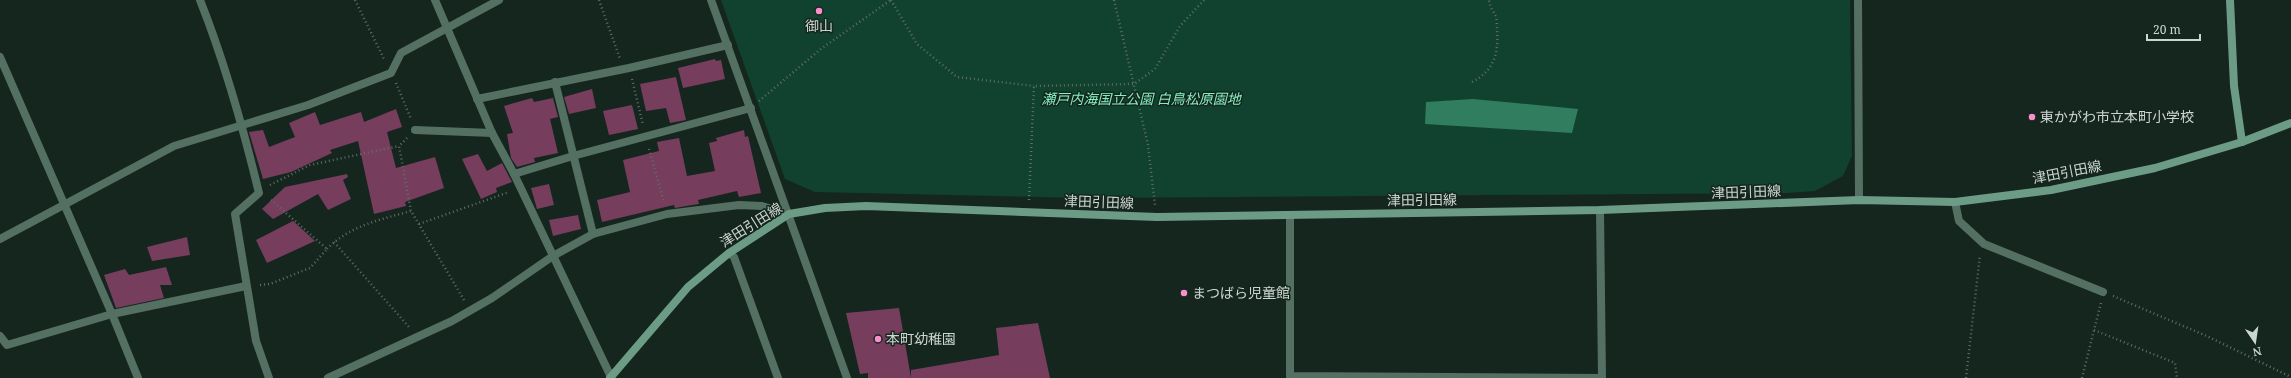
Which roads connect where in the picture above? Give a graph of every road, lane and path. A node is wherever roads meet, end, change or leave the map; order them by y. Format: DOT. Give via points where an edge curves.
graph roads {
  1 [pos="200,0"];
  2 [pos="355,0"];
  3 [pos="435,0"];
  4 [pos="499,0"];
  5 [pos="599,0"];
  6 [pos="711,0"];
  7 [pos="891,0"];
  8 [pos="1114,0"];
  9 [pos="1204,0"];
  10 [pos="1489,0"];
  11 [pos="1858,0"];
  12 [pos="2230,0"];
  13 [pos="446,28"];
  14 [pos="728,46"];
  15 [pos="0,58"];
  16 [pos="629,68"];
  17 [pos="392,73"];
  18 [pos="555,82"];
  19 [pos="1472,82"];
  20 [pos="1134,84"];
  21 [pos="1034,86"];
  22 [pos="477,99"];
  23 [pos="751,108"];
  24 [pos="2291,123"];
  25 [pos="243,126"];
  26 [pos="415,130"];
  27 [pos="492,133"];
  28 [pos="646,137"];
  29 [pos="2242,142"];
  30 [pos="398,146"];
  31 [pos="573,156"];
  32 [pos="514,174"];
  33 [pos="521,188"];
  34 [pos="260,193"];
  35 [pos="1859,200"];
  36 [pos="1955,202"];
  37 [pos="63,204"];
  38 [pos="1600,210"];
  39 [pos="412,211"];
  40 [pos="1028,212"];
  41 [pos="667,214"];
  42 [pos="789,214"];
  43 [pos="1290,216"];
  44 [pos="1157,217"];
  45 [pos="418,224"];
  46 [pos="593,234"];
  47 [pos="0,239"];
  48 [pos="334,242"];
  49 [pos="1984,244"];
  50 [pos="327,249"];
  51 [pos="729,253"];
  52 [pos="553,256"];
  53 [pos="246,286"];
  54 [pos="2103,292"];
  55 [pos="470,311"];
  56 [pos="112,314"];
  57 [pos="2094,330"];
  58 [pos="0,336"];
  59 [pos="417,337"];
  60 [pos="2291,377"];
  61 [pos="138,378"];
  62 [pos="269,378"];
  63 [pos="328,378"];
  64 [pos="610,378"];
  65 [pos="778,378"];
  66 [pos="848,378"];
  67 [pos="1602,378"];
  68 [pos="1966,378"];
  69 [pos="2082,378"];
  70 [pos="2177,378"];
  1 -- 25 [label="street" via="216,39"];
  2 -- 17 [label="path"];
  3 -- 13 [label="street"];
  4 -- 13 [label="street"];
  5 -- 16 [label="path" via="622,64"];
  6 -- 14 [label="street"];
  7 -- 21 [label="path" via="917,44 957,78"];
  7 -- 23 [label="path" via="822,48"];
  8 -- 20 [label="path"];
  9 -- 20 [label="path" via="1180,26 1155,69"];
  10 -- 19 [label="path" via="1490,8 1496,17 1497,54 1484,76"];
  11 -- 35 [label="street"];
  12 -- 29 [label="main road" via="2234,86"];
  13 -- 17 [label="street" via="401,54"];
  13 -- 22 [label="street"];
  14 -- 16 [label="street"];
  14 -- 23 [label="street"];
  15 -- 37 [label="street"];
  16 -- 18 [label="street"];
  16 -- 28 [label="path"];
  17 -- 25 [label="street"];
  17 -- 26 [label="path"];
  18 -- 22 [label="street"];
  18 -- 31 [label="street"];
  20 -- 21 [label="path"];
  20 -- 44 [label="path" via="1148,145"];
  21 -- 40 [label="path"];
  22 -- 27 [label="street"];
  23 -- 28 [label="street"];
  23 -- 42 [label="street"];
  24 -- 29 [label="main road, 津田引田線"];
  25 -- 34 [label="street"];
  25 -- 37 [label="street" via="174,146"];
  26 -- 27 [label="street"];
  26 -- 30 [label="path"];
  27 -- 32 [label="street"];
  28 -- 31 [label="street"];
  28 -- 41 [label="path"];
  29 -- 36 [label="main road, 津田引田線" via="2155,168 2051,190"];
  30 -- 34 [label="path" via="310,165"];
  30 -- 39 [label="path"];
  31 -- 32 [label="street"];
  31 -- 46 [label="street"];
  32 -- 33 [label="street"];
  33 -- 45 [label="path"];
  33 -- 52 [label="street"];
  34 -- 50 [label="path" via="274,201"];
  34 -- 53 [label="street" via="235,214"];
  35 -- 36 [label="main road, 津田引田線"];
  35 -- 38 [label="main road, 津田引田線"];
  36 -- 49 [label="street" via="1958,221"];
  37 -- 47 [label="street"];
  37 -- 56 [label="street"];
  38 -- 43 [label="main road, 津田引田線"];
  38 -- 67 [label="street"];
  39 -- 45 [label="path"];
  39 -- 48 [label="path" via="375,220"];
  40 -- 42 [label="main road, 津田引田線" via="866,206 825,208"];
  40 -- 44 [label="main road, 津田引田線"];
  41 -- 42 [label="street" via="739,205 762,206"];
  41 -- 46 [label="street"];
  42 -- 51 [label="main road, 津田引田線"];
  42 -- 66 [label="street"];
  43 -- 44 [label="main road, 津田引田線"];
  43 -- 67 [label="street" via="1290,376"];
  45 -- 55 [label="path"];
  46 -- 52 [label="street"];
  48 -- 50 [label="path"];
  48 -- 59 [label="path"];
  49 -- 54 [label="street"];
  49 -- 68 [label="path" via="1978,258"];
  50 -- 53 [label="path" via="310,268 270,284"];
  51 -- 64 [label="main road, 津田引田線" via="688,287"];
  51 -- 65 [label="street" via="734,257"];
  52 -- 55 [label="street"];
  52 -- 64 [label="street"];
  53 -- 56 [label="street"];
  53 -- 62 [label="street" via="256,341"];
  54 -- 57 [label="path"];
  54 -- 60 [label="path" via="2209,337"];
  55 -- 59 [label="street"];
  56 -- 58 [label="street" via="7,345"];
  56 -- 61 [label="street"];
  57 -- 69 [label="path"];
  57 -- 70 [label="path" via="2175,363"];
  59 -- 63 [label="street"];
}
